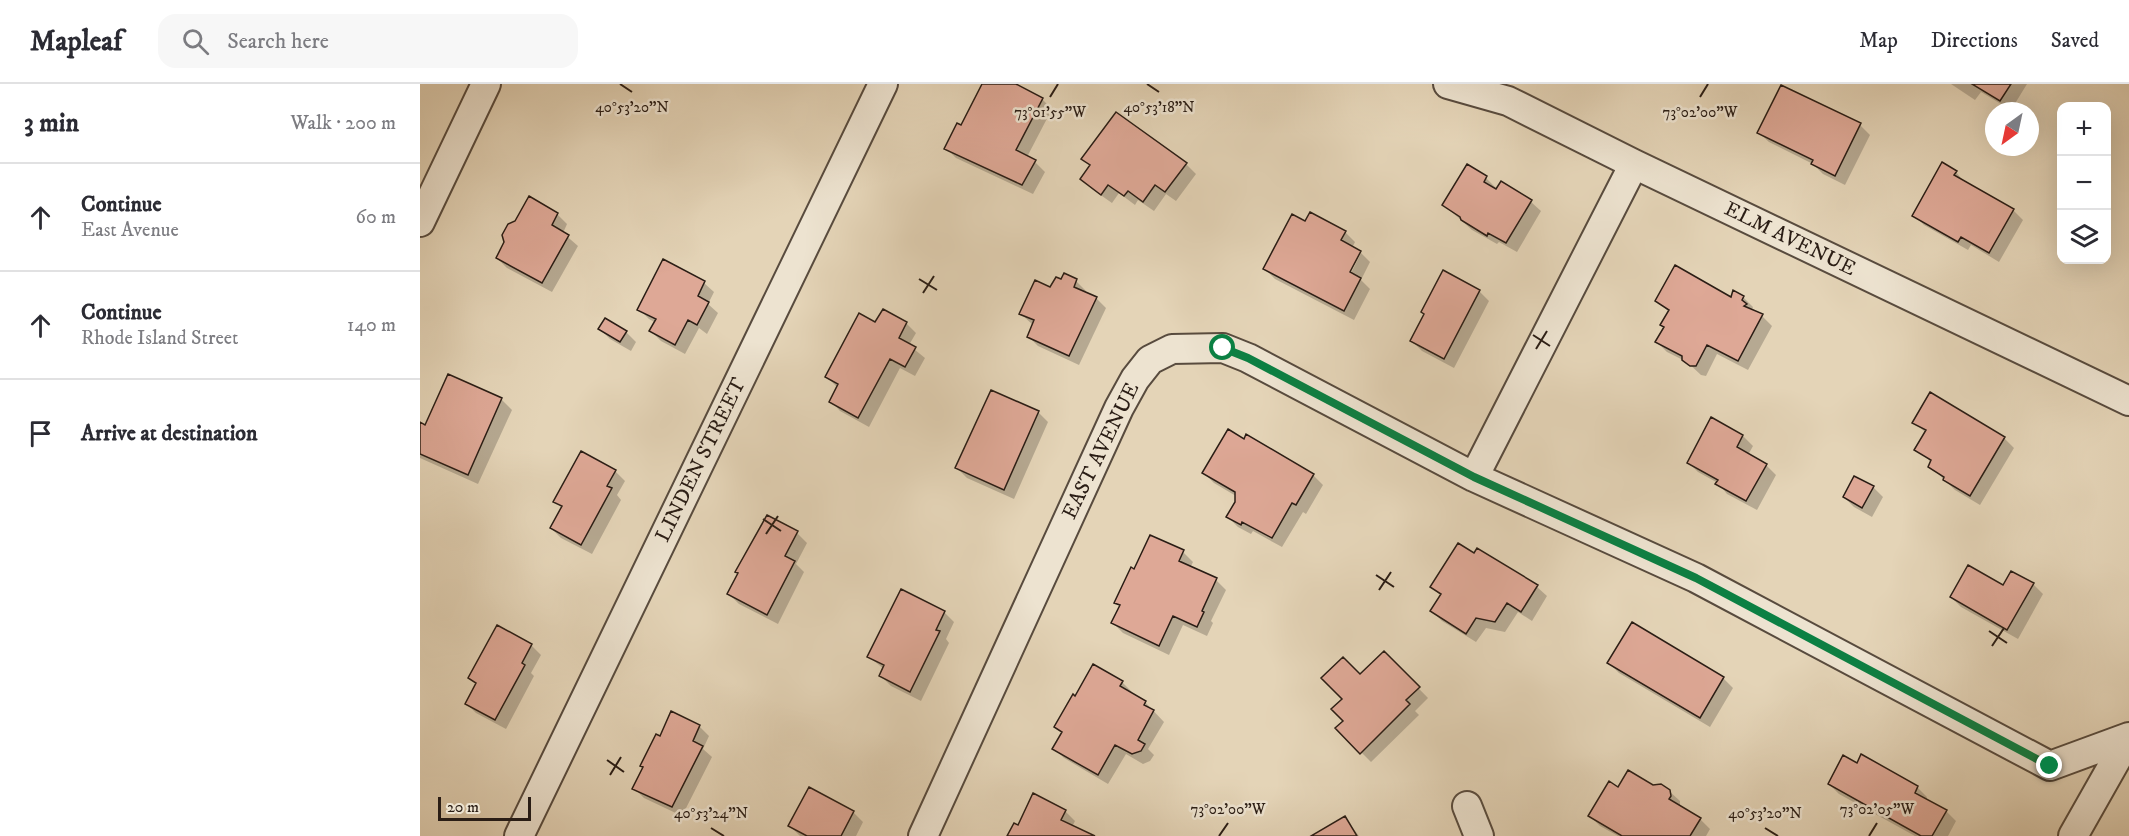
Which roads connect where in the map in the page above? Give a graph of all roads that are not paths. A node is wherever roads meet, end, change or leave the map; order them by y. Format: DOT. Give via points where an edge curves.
graph roads {
  1 [pos="486,84"];
  2 [pos="884,84"];
  3 [pos="1448,84"];
  4 [pos="1634,164"];
  5 [pos="420,222"];
  6 [pos="2129,401"];
  7 [pos="1474,477"];
  8 [pos="2129,737"];
  9 [pos="1467,806"];
  10 [pos="519,836"];
  11 [pos="923,836"];
  12 [pos="1479,836"];
  13 [pos="2073,836"];
  1 -- 5 [label="street"];
  2 -- 10 [label="street, LINDEN STREET"];
  3 -- 4 [label="street, ELM AVENUE" via="1508,101"];
  4 -- 6 [label="street, ELM AVENUE"];
  4 -- 7 [label="street"];
  7 -- 8 [label="street, EAST AVENUE" via="1696,578 2050,766"];
  7 -- 11 [label="street, EAST AVENUE" via="1223,348 1173,349 1150,360 1119,408"];
  8 -- 13 [label="street"];
  9 -- 12 [label="street"];
}
